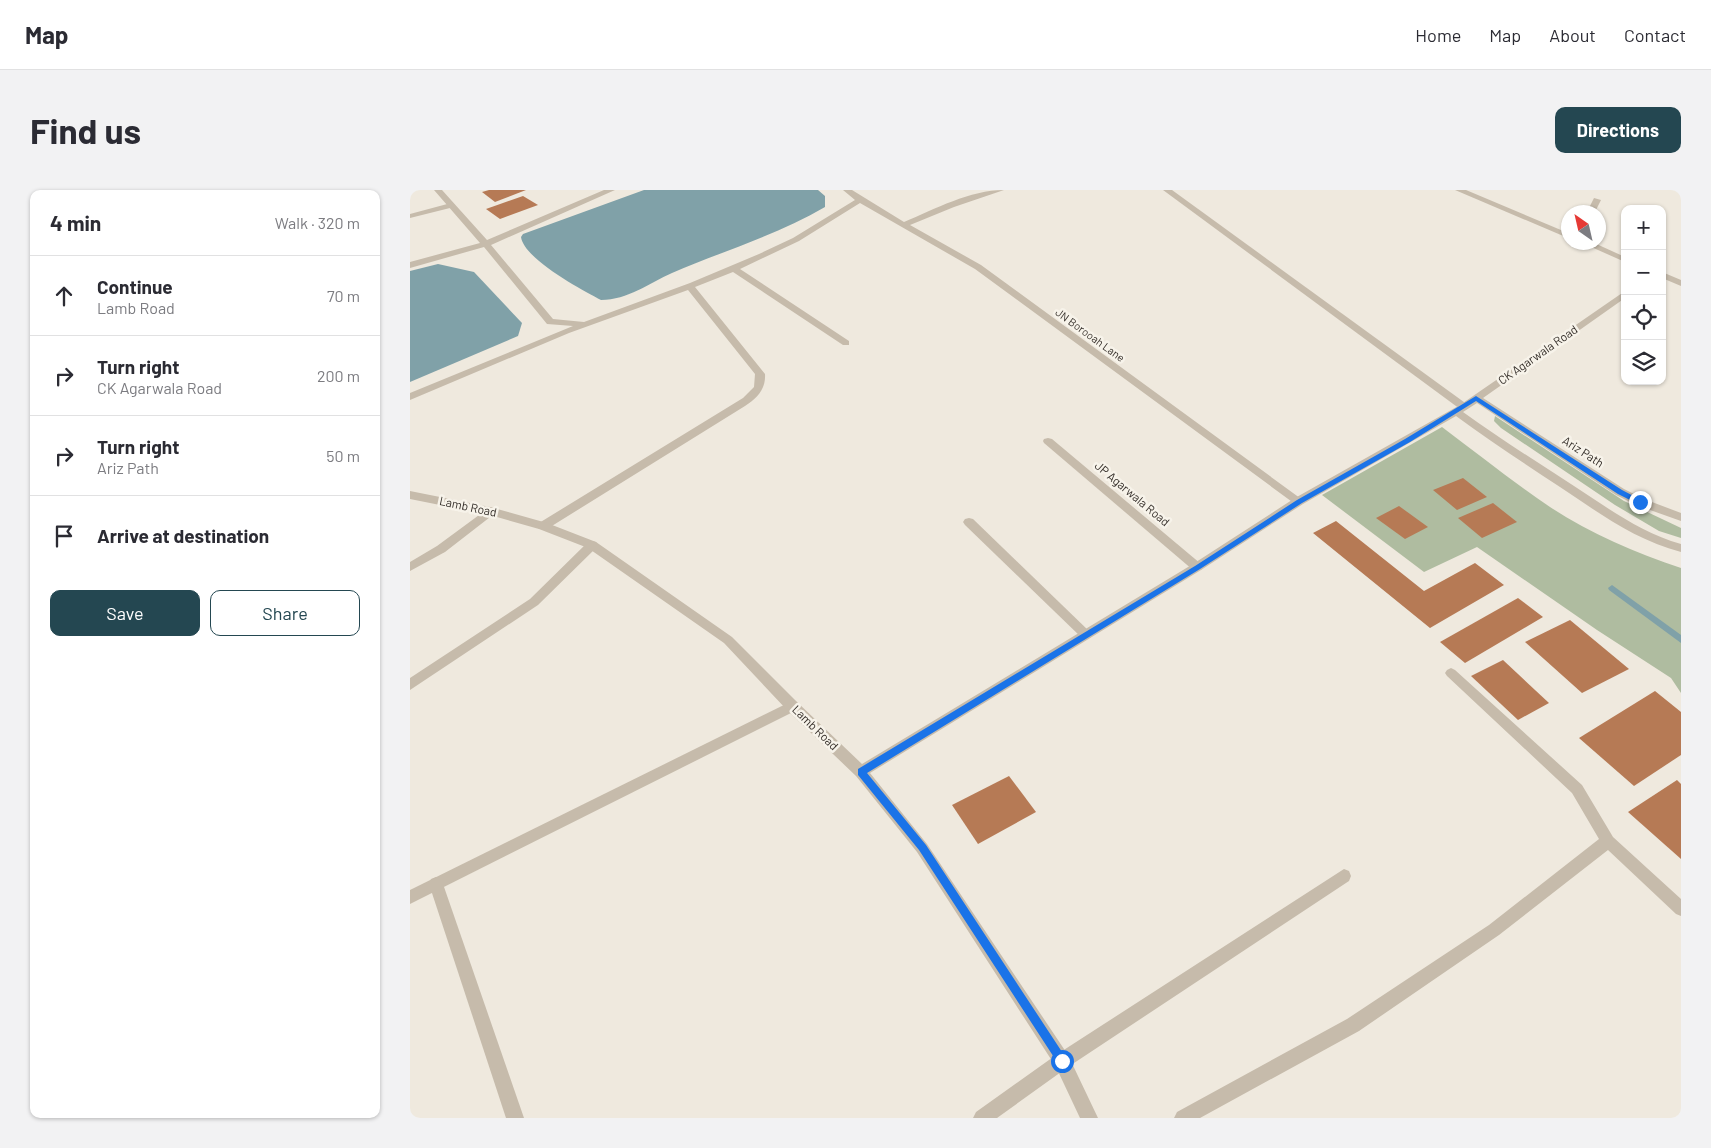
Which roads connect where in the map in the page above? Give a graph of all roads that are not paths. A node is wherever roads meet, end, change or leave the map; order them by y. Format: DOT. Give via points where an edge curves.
graph roads {
  1 [pos="438,190"];
  2 [pos="611,190"];
  3 [pos="847,190"];
  4 [pos="1000,190"];
  5 [pos="1167,190"];
  6 [pos="1459,190"];
  7 [pos="860,200"];
  8 [pos="1597,200"];
  9 [pos="451,205"];
  10 [pos="1594,205"];
  11 [pos="410,216"];
  12 [pos="904,225"];
  13 [pos="1561,233"];
  14 [pos="486,244"];
  15 [pos="1602,250"];
  16 [pos="1621,258"];
  17 [pos="410,265"];
  18 [pos="735,269"];
  19 [pos="1666,276"];
  20 [pos="1681,282"];
  21 [pos="690,287"];
  22 [pos="1624,295"];
  23 [pos="550,322"];
  24 [pos="588,323"];
  25 [pos="538,342"];
  26 [pos="846,343"];
  27 [pos="410,398"];
  28 [pos="1476,398"];
  29 [pos="1460,409"];
  30 [pos="1048,441"];
  31 [pos="410,495"];
  32 [pos="1300,501"];
  33 [pos="490,511"];
  34 [pos="1681,517"];
  35 [pos="969,522"];
  36 [pos="543,526"];
  37 [pos="592,545"];
  38 [pos="1681,548"];
  39 [pos="1197,567"];
  40 [pos="410,568"];
  41 [pos="1086,635"];
  42 [pos="1451,673"];
  43 [pos="410,685"];
  44 [pos="792,706"];
  45 [pos="861,772"];
  46 [pos="1608,841"];
  47 [pos="1344,876"];
  48 [pos="436,884"];
  49 [pos="410,897"];
  50 [pos="1681,909"];
  51 [pos="1062,1061"];
  52 [pos="515,1118"];
  53 [pos="982,1118"];
  54 [pos="1089,1118"];
  55 [pos="1183,1118"];
  1 -- 9 [label="street"];
  2 -- 14 [label="street"];
  3 -- 7 [label="street, JN Borooah Lane"];
  4 -- 12 [label="street" via="951,205"];
  5 -- 29 [label="street"];
  6 -- 13 [label="street"];
  7 -- 12 [label="street, JN Borooah Lane"];
  7 -- 18 [label="street" via="832,220"];
  8 -- 10 [label="street"];
  9 -- 11 [label="street"];
  9 -- 14 [label="street"];
  12 -- 32 [label="street, JN Borooah Lane" via="978,267"];
  14 -- 17 [label="street"];
  14 -- 23 [label="street"];
  15 -- 16 [label="street"];
  18 -- 21 [label="street"];
  18 -- 26 [label="street"];
  19 -- 20 [label="street"];
  21 -- 24 [label="street"];
  21 -- 36 [label="street" via="760,374 762,382 758,390 730,411"];
  22 -- 28 [label="street, CK Agarwala Road"];
  23 -- 24 [label="street"];
  23 -- 25 [label="street"];
  24 -- 25 [label="street"];
  25 -- 27 [label="street"];
  28 -- 29 [label="street, CK Agarwala Road"];
  28 -- 34 [label="street, Ariz Path" via="1620,492"];
  29 -- 32 [label="street, CK Agarwala Road"];
  29 -- 38 [label="street" via="1510,449 1640,533"];
  30 -- 39 [label="street, JP Agarwala Road"];
  31 -- 33 [label="street, Lamb Road"];
  32 -- 39 [label="street, CK Agarwala Road"];
  33 -- 36 [label="street, Lamb Road"];
  33 -- 40 [label="street" via="441,549"];
  35 -- 41 [label="street"];
  36 -- 37 [label="street, Lamb Road"];
  37 -- 43 [label="street" via="534,602"];
  37 -- 44 [label="street, Lamb Road" via="728,640"];
  39 -- 41 [label="street, CK Agarwala Road"];
  41 -- 45 [label="street, CK Agarwala Road"];
  42 -- 46 [label="street" via="1577,789"];
  44 -- 45 [label="street, Lamb Road"];
  44 -- 48 [label="street"];
  45 -- 51 [label="street, Lamb Road" via="922,848"];
  46 -- 50 [label="street"];
  46 -- 55 [label="street" via="1494,930 1354,1025"];
  47 -- 51 [label="street"];
  48 -- 49 [label="street"];
  48 -- 52 [label="street"];
  51 -- 53 [label="street"];
  51 -- 54 [label="street, Lamb Road"];
}
